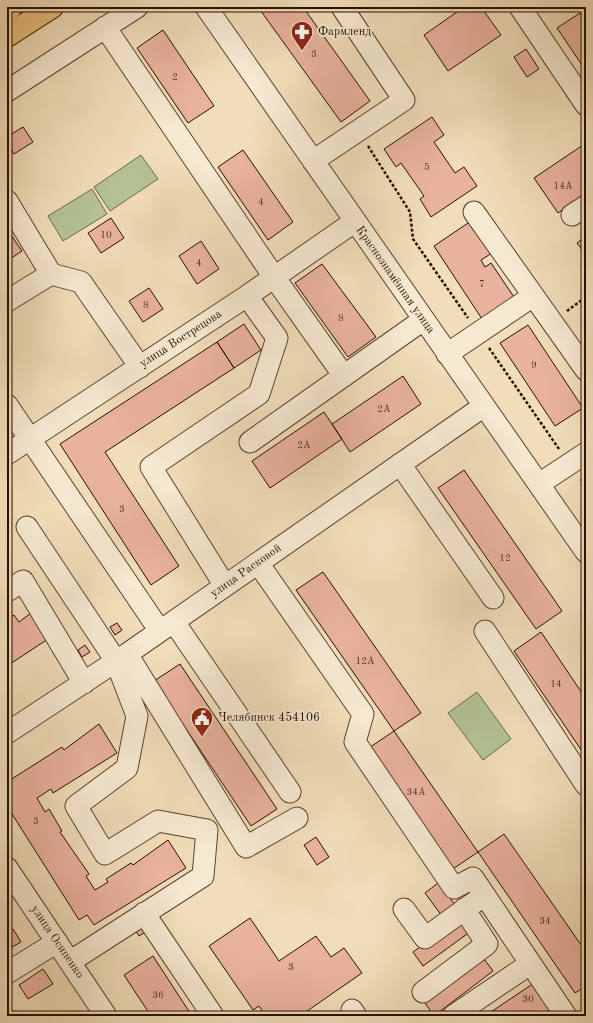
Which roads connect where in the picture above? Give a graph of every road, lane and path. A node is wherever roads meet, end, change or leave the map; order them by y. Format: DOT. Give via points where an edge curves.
graph roads {
  1 [pos="11,7"];
  2 [pos="52,7"];
  3 [pos="137,7"];
  4 [pos="206,7"];
  5 [pos="328,7"];
  6 [pos="336,7"];
  7 [pos="342,7"];
  8 [pos="520,7"];
  9 [pos="7,10"];
  10 [pos="105,27"];
  11 [pos="7,36"];
  12 [pos="7,91"];
  13 [pos="586,105"];
  14 [pos="359,130"];
  15 [pos="313,161"];
  16 [pos="7,201"];
  17 [pos="474,212"];
  18 [pos="354,222"];
  19 [pos="51,274"];
  20 [pos="274,277"];
  21 [pos="247,296"];
  22 [pos="533,296"];
  23 [pos="586,297"];
  24 [pos="7,301"];
  25 [pos="424,320"];
  26 [pos="552,323"];
  27 [pos="478,333"];
  28 [pos="447,354"];
  29 [pos="140,367"];
  30 [pos="586,370"];
  31 [pos="344,376"];
  32 [pos="7,405"];
  33 [pos="484,406"];
  34 [pos="30,439"];
  35 [pos="250,442"];
  36 [pos="7,454"];
  37 [pos="578,458"];
  38 [pos="400,464"];
  39 [pos="539,484"];
  40 [pos="586,487"];
  41 [pos="27,527"];
  42 [pos="586,552"];
  43 [pos="258,563"];
  44 [pos="225,586"];
  45 [pos="7,591"];
  46 [pos="493,598"];
  47 [pos="167,626"];
  48 [pos="485,631"];
  49 [pos="121,658"];
  50 [pos="84,683"];
  51 [pos="7,733"];
  52 [pos="586,785"];
  53 [pos="290,792"];
  54 [pos="228,817"];
  55 [pos="297,818"];
  56 [pos="207,830"];
  57 [pos="7,868"];
  58 [pos="484,895"];
  59 [pos="404,909"];
  60 [pos="464,909"];
  61 [pos="144,913"];
  62 [pos="57,942"];
  63 [pos="71,962"];
  64 [pos="521,970"];
  65 [pos="7,974"];
  66 [pos="423,992"];
  67 [pos="106,1016"];
  68 [pos="213,1016"];
  69 [pos="453,1016"];
  70 [pos="566,1016"];
  1 -- 9 [label="main road"];
  2 -- 11 [label="main road"];
  3 -- 10 [label="street"];
  4 -- 15 [label="street, Краснознамённая улица"];
  5 -- 6 [label="street" via="331,12"];
  7 -- 14 [label="street" via="404,100"];
  8 -- 13 [label="street"];
  10 -- 12 [label="street"];
  10 -- 20 [label="street"];
  14 -- 15 [label="street"];
  14 -- 27 [label="path" via="410,212 413,238"];
  15 -- 18 [label="street, Краснознамённая улица"];
  16 -- 19 [label="street"];
  17 -- 22 [label="street"];
  18 -- 20 [label="street, улица Вострецова"];
  18 -- 25 [label="street, Краснознамённая улица"];
  19 -- 24 [label="street"];
  19 -- 29 [label="street" via="81,282"];
  20 -- 21 [label="street, улица Вострецова"];
  20 -- 31 [label="street"];
  21 -- 29 [label="street, улица Вострецова"];
  21 -- 44 [label="street" via="277,338 260,394 151,468"];
  22 -- 26 [label="street"];
  22 -- 27 [label="street"];
  23 -- 26 [label="path"];
  25 -- 28 [label="street, Краснознамённая улица"];
  25 -- 31 [label="street"];
  26 -- 30 [label="street"];
  27 -- 28 [label="street"];
  27 -- 37 [label="path"];
  28 -- 33 [label="street, Краснознамённая улица"];
  29 -- 34 [label="street, улица Вострецова"];
  31 -- 35 [label="street"];
  32 -- 34 [label="street"];
  33 -- 38 [label="street, улица Расковой"];
  33 -- 39 [label="street, Краснознамённая улица"];
  34 -- 36 [label="street, улица Вострецова"];
  34 -- 47 [label="street"];
  37 -- 39 [label="street"];
  37 -- 40 [label="path"];
  38 -- 43 [label="street, улица Расковой"];
  38 -- 46 [label="street"];
  39 -- 42 [label="street, Краснознамённая улица"];
  41 -- 49 [label="street"];
  43 -- 44 [label="street, улица Расковой"];
  43 -- 58 [label="street" via="363,714 355,742 454,888 473,878"];
  44 -- 47 [label="street, улица Расковой"];
  45 -- 50 [label="street" via="23,581"];
  47 -- 49 [label="street, улица Расковой"];
  47 -- 53 [label="street"];
  48 -- 52 [label="street"];
  49 -- 50 [label="street, улица Расковой"];
  49 -- 54 [label="street"];
  49 -- 56 [label="street" via="137,716 127,768 76,806 105,854 158,821"];
  50 -- 51 [label="street, улица Расковой"];
  54 -- 55 [label="street" via="246,847"];
  54 -- 56 [label="street"];
  56 -- 61 [label="street" via="203,876"];
  57 -- 62 [label="street, улица Осипенко"];
  58 -- 60 [label="street"];
  58 -- 70 [label="street"];
  59 -- 60 [label="street" via="425,938"];
  60 -- 66 [label="street" via="487,944"];
  61 -- 63 [label="street"];
  61 -- 68 [label="street"];
  62 -- 63 [label="street, улица Осипенко"];
  62 -- 65 [label="street"];
  63 -- 67 [label="street, улица Осипенко"];
  64 -- 69 [label="street"];
}
